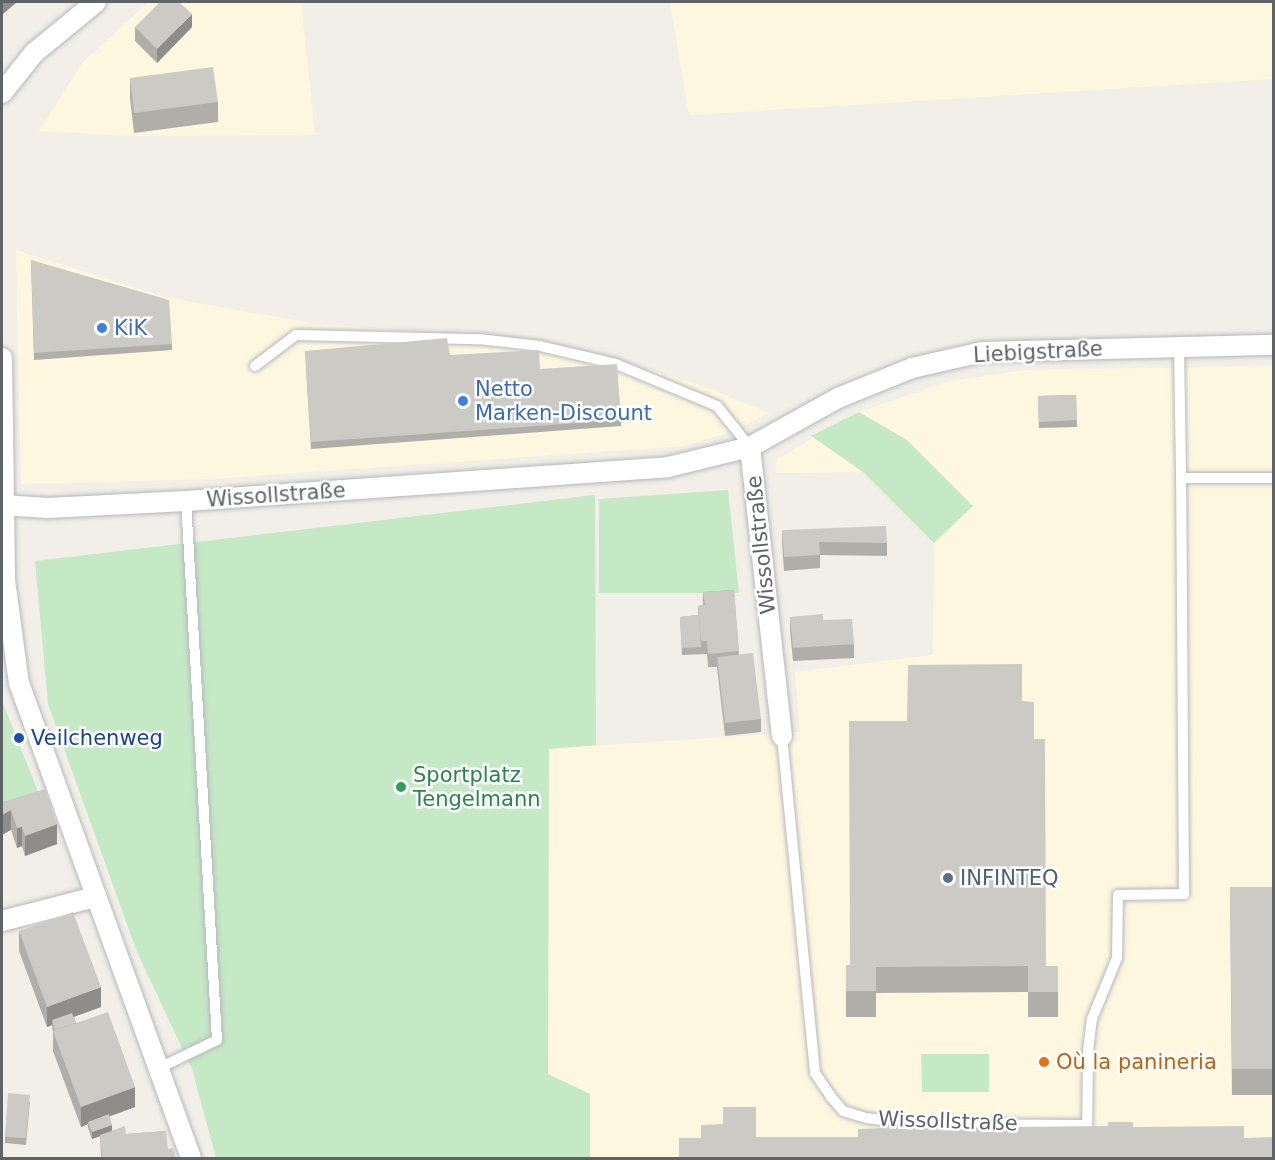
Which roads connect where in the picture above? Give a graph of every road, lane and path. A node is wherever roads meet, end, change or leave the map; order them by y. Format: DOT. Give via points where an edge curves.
graph roads {
  1 [pos="96,2"];
  2 [pos="2,93"];
  3 [pos="1179,345"];
  4 [pos="1274,345"];
  5 [pos="2,358"];
  6 [pos="255,366"];
  7 [pos="750,447"];
  8 [pos="1181,477"];
  9 [pos="1274,478"];
  10 [pos="186,501"];
  11 [pos="2,506"];
  12 [pos="782,736"];
  13 [pos="95,897"];
  14 [pos="2,921"];
  15 [pos="159,1068"];
  16 [pos="1087,1125"];
  17 [pos="1088,1152"];
  18 [pos="191,1158"];
  1 -- 2 [label="street" via="34,53"];
  3 -- 4 [label="street, Liebigstraße"];
  3 -- 7 [label="street, Liebigstraße" via="982,352 912,368 838,398"];
  3 -- 8 [label="lane"];
  5 -- 11 [label="street"];
  6 -- 7 [label="lane" via="296,335 479,339 540,346 616,364 717,406"];
  7 -- 10 [label="street, Wissollstraße" via="668,466"];
  7 -- 12 [label="street, Wissollstraße"];
  8 -- 9 [label="lane"];
  8 -- 16 [label="lane" via="1184,894 1118,895 1117,958 1092,1019"];
  10 -- 11 [label="street, Wissollstraße" via="48,508"];
  10 -- 15 [label="lane" via="217,1040"];
  11 -- 13 [label="street" via="4,580 19,683"];
  12 -- 16 [label="lane, Wissollstraße" via="815,1073 831,1097 843,1111 905,1123"];
  13 -- 14 [label="street"];
  13 -- 15 [label="street"];
  15 -- 18 [label="street"];
  16 -- 17 [label="lane"];
}
